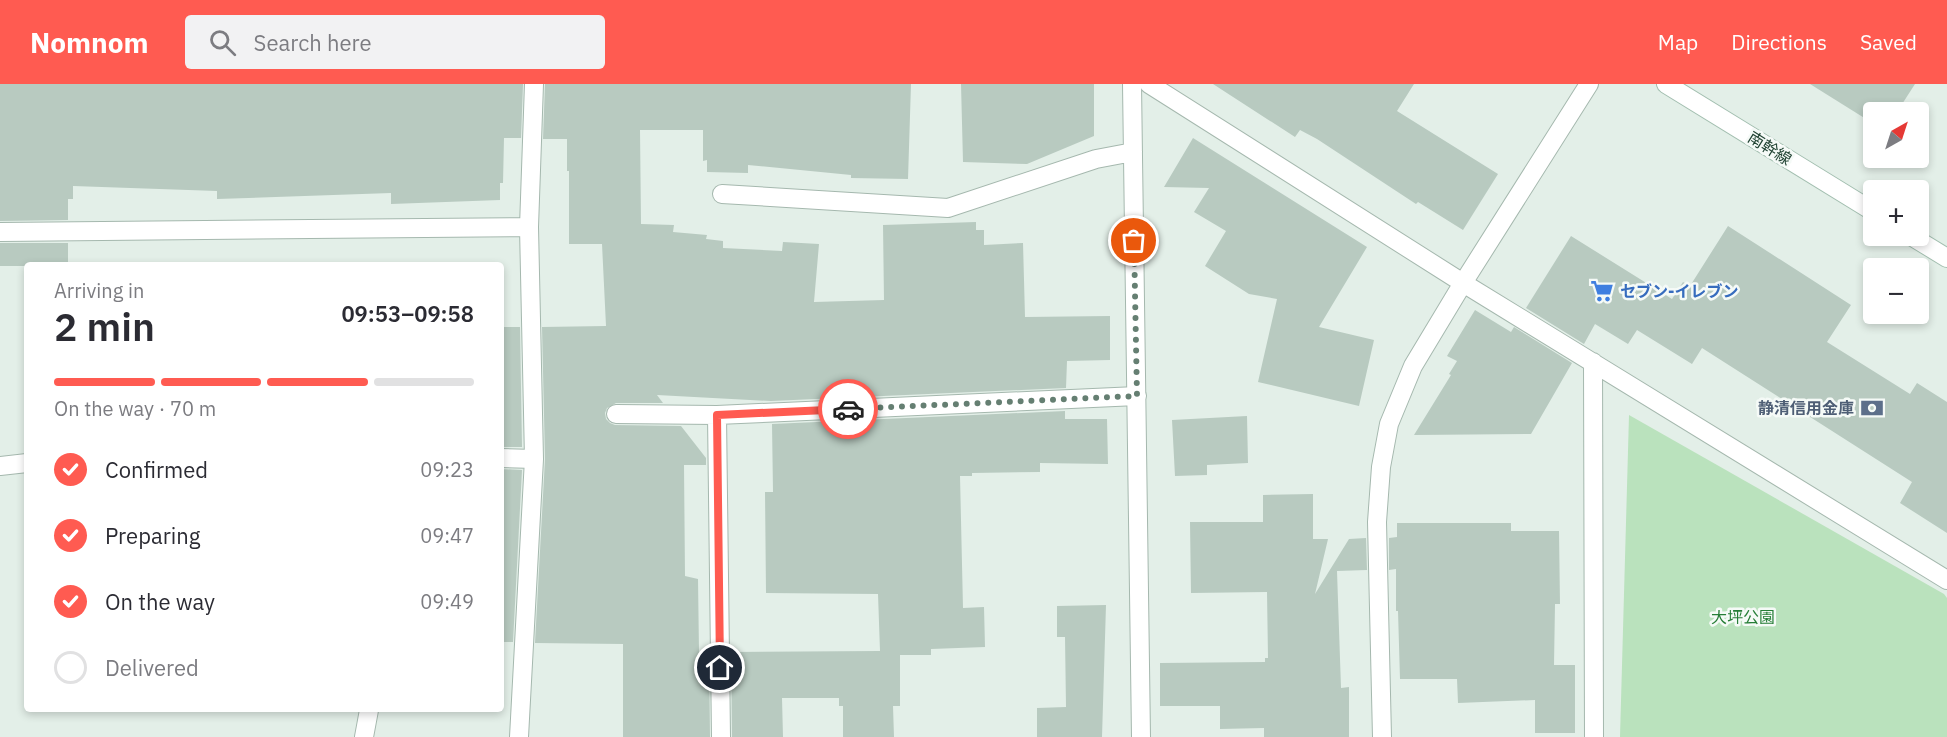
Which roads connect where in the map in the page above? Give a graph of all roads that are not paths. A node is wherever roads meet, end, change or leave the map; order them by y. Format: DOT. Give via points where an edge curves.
graph roads {
  1 [pos="534,84"];
  2 [pos="1132,84"];
  3 [pos="1149,84"];
  4 [pos="1589,84"];
  5 [pos="1666,84"];
  6 [pos="1133,152"];
  7 [pos="722,194"];
  8 [pos="1863,205"];
  9 [pos="529,227"];
  10 [pos="0,232"];
  11 [pos="1927,246"];
  12 [pos="1947,258"];
  13 [pos="1463,283"];
  14 [pos="1593,362"];
  15 [pos="1137,396"];
  16 [pos="616,414"];
  17 [pos="717,415"];
  18 [pos="504,458"];
  19 [pos="534,459"];
  20 [pos="24,463"];
  21 [pos="0,466"];
  22 [pos="1947,580"];
  23 [pos="369,712"];
  24 [pos="364,737"];
  25 [pos="519,737"];
  26 [pos="722,737"];
  27 [pos="1141,737"];
  28 [pos="1382,737"];
  29 [pos="1594,737"];
  1 -- 9 [label="street"];
  2 -- 6 [label="street"];
  3 -- 13 [label="street"];
  4 -- 13 [label="street"];
  5 -- 8 [label="street, 南幹線"];
  6 -- 7 [label="street" via="1096,159 948,208"];
  6 -- 15 [label="street"];
  9 -- 10 [label="street"];
  9 -- 19 [label="street"];
  11 -- 12 [label="street"];
  13 -- 14 [label="street"];
  13 -- 28 [label="street" via="1413,366 1389,424 1381,467 1377,522"];
  14 -- 22 [label="street"];
  14 -- 29 [label="street"];
  15 -- 17 [label="street"];
  15 -- 27 [label="street"];
  16 -- 17 [label="street"];
  17 -- 26 [label="street"];
  18 -- 19 [label="street"];
  19 -- 25 [label="street"];
  20 -- 21 [label="street"];
  23 -- 24 [label="street"];
}
